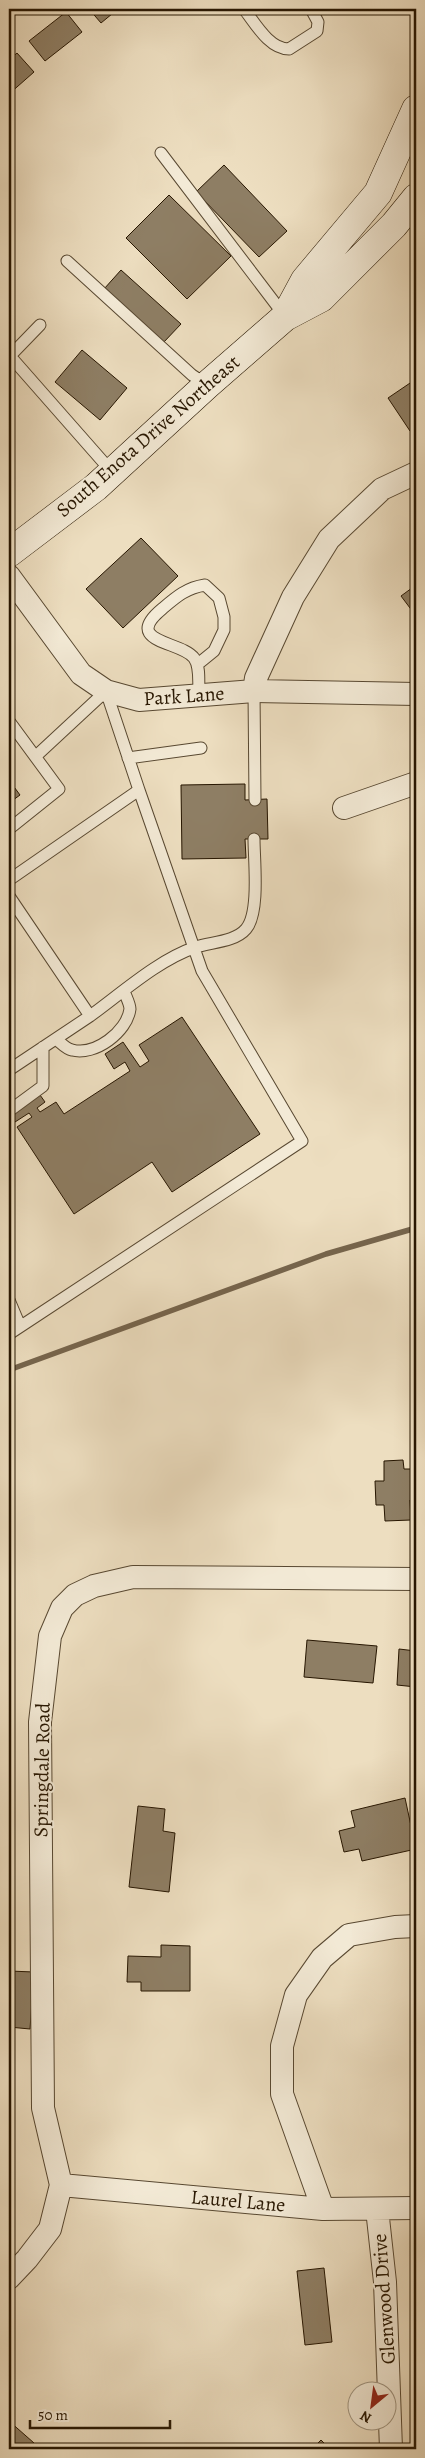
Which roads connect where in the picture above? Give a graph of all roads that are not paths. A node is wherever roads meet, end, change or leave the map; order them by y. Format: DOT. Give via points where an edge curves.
graph roads {
  1 [pos="244,9"];
  2 [pos="311,9"];
  3 [pos="416,109"];
  4 [pos="160,153"];
  5 [pos="416,198"];
  6 [pos="405,218"];
  7 [pos="66,261"];
  8 [pos="285,317"];
  9 [pos="40,325"];
  10 [pos="206,385"];
  11 [pos="112,472"];
  12 [pos="416,473"];
  13 [pos="9,553"];
  14 [pos="9,576"];
  15 [pos="198,664"];
  16 [pos="106,691"];
  17 [pos="254,691"];
  18 [pos="416,694"];
  19 [pos="199,696"];
  20 [pos="9,722"];
  21 [pos="201,748"];
  22 [pos="36,756"];
  23 [pos="128,758"];
  24 [pos="416,783"];
  25 [pos="139,790"];
  26 [pos="255,800"];
  27 [pos="344,808"];
  28 [pos="9,829"];
  29 [pos="254,839"];
  30 [pos="9,880"];
  31 [pos="9,896"];
  32 [pos="195,948"];
  33 [pos="124,991"];
  34 [pos="90,1016"];
  35 [pos="56,1039"];
  36 [pos="43,1047"];
  37 [pos="9,1070"];
  38 [pos="9,1111"];
  39 [pos="9,1300"];
  40 [pos="20,1326"];
  41 [pos="9,1334"];
  42 [pos="416,1578"];
  43 [pos="416,1926"];
  44 [pos="61,2185"];
  45 [pos="416,2208"];
  46 [pos="322,2209"];
  47 [pos="377,2209"];
  48 [pos="9,2278"];
  49 [pos="391,2449"];
  1 -- 2 [label="lane" via="269,41 284,49 317,31 318,22"];
  3 -- 8 [label="main road" via="378,193 305,280"];
  4 -- 8 [label="lane"];
  5 -- 6 [label="main road"];
  6 -- 8 [label="main road" via="321,298"];
  7 -- 10 [label="lane"];
  8 -- 10 [label="main road, South Enota Drive Northeast"];
  9 -- 11 [label="lane" via="10,356"];
  10 -- 11 [label="main road, South Enota Drive Northeast"];
  11 -- 13 [label="main road, South Enota Drive Northeast"];
  12 -- 17 [label="street" via="382,489 329,539 293,597 256,678"];
  14 -- 16 [label="street, Park Lane" via="81,674"];
  15 -- 15 [label="lane" via="214,651 224,630 219,598 205,586 191,587 177,596 156,613 148,631 156,640 194,656"];
  15 -- 19 [label="lane"];
  16 -- 19 [label="street, Park Lane" via="139,700"];
  16 -- 22 [label="lane"];
  16 -- 23 [label="lane"];
  17 -- 18 [label="street, Park Lane"];
  17 -- 19 [label="street, Park Lane"];
  17 -- 26 [label="lane"];
  20 -- 22 [label="lane"];
  21 -- 23 [label="lane"];
  22 -- 28 [label="lane" via="59,789"];
  23 -- 25 [label="lane"];
  24 -- 27 [label="street"];
  25 -- 30 [label="lane"];
  25 -- 32 [label="lane"];
  29 -- 32 [label="lane" via="254,911 247,928 238,936"];
  31 -- 34 [label="lane"];
  32 -- 33 [label="lane" via="170,960"];
  32 -- 40 [label="lane" via="202,971 302,1141"];
  33 -- 34 [label="lane"];
  33 -- 35 [label="lane" via="130,1007 126,1022 105,1041 90,1050 71,1050"];
  34 -- 35 [label="lane"];
  35 -- 36 [label="lane"];
  36 -- 37 [label="lane"];
  36 -- 38 [label="lane" via="43,1086"];
  39 -- 40 [label="lane"];
  40 -- 41 [label="lane"];
  42 -- 44 [label="street, Springdale Road" via="133,1577 94,1586 75,1595 62,1608 50,1636 40,1722 43,2108"];
  43 -- 46 [label="street" via="349,1935 322,1958 296,1995 282,2046 282,2094"];
  44 -- 46 [label="street, Laurel Lane"];
  44 -- 48 [label="street, Springdale Road" via="50,2229"];
  45 -- 47 [label="street, Laurel Lane"];
  46 -- 47 [label="street, Laurel Lane"];
  47 -- 49 [label="street, Glenwood Drive" via="385,2282"];
}
